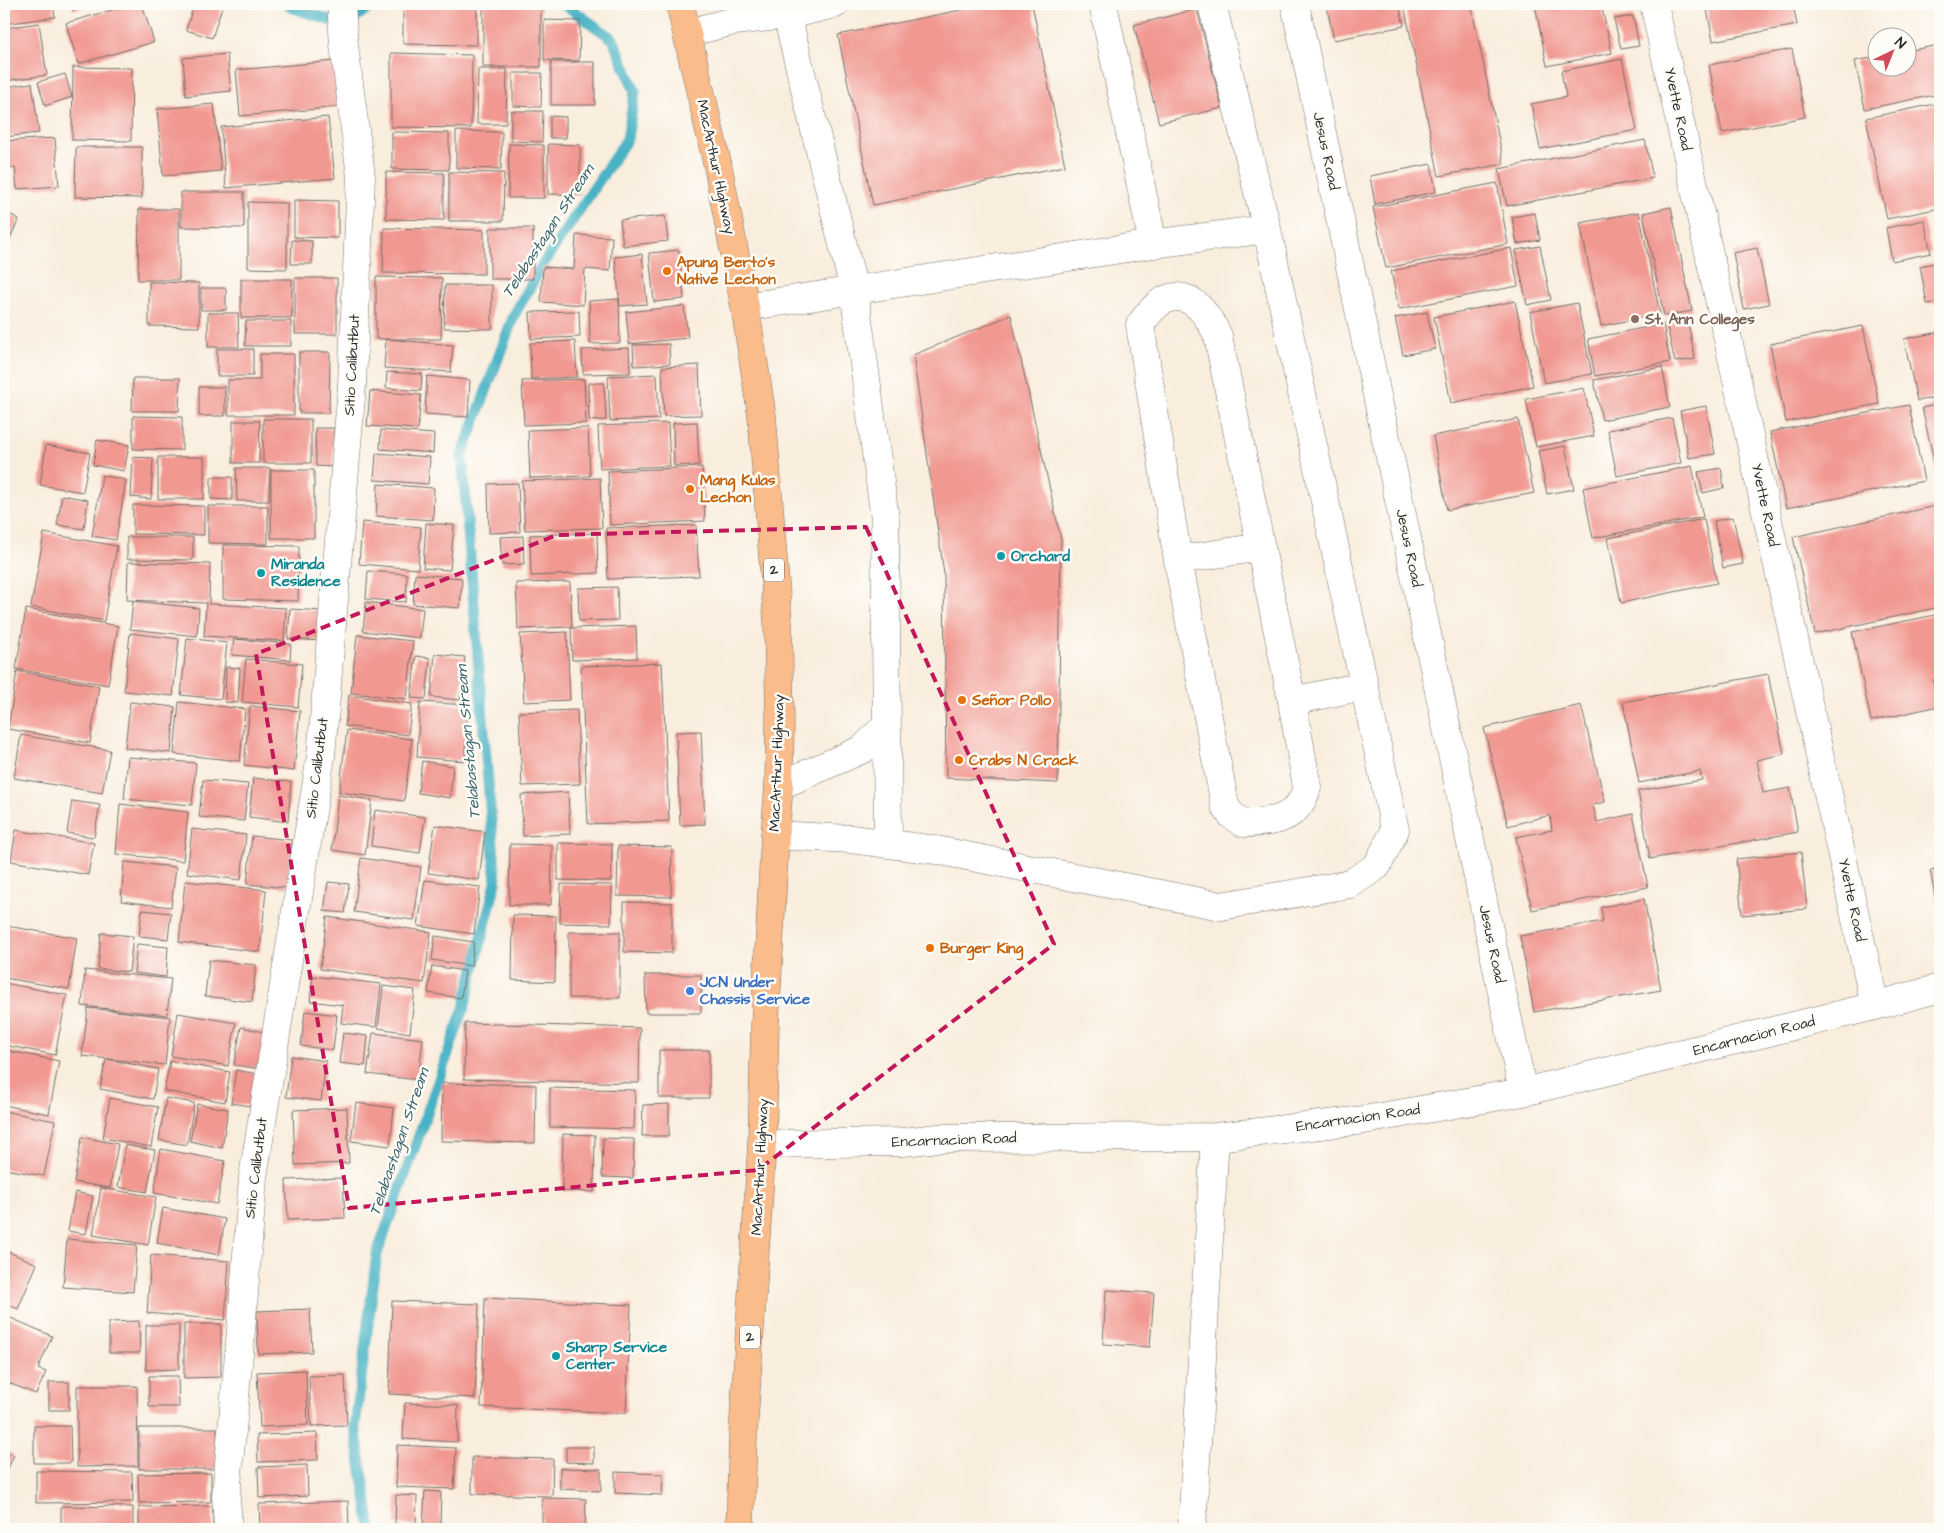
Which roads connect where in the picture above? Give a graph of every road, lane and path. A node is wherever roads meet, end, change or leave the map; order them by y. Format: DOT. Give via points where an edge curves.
graph roads {
  1 [pos="341,4"];
  2 [pos="680,4"];
  3 [pos="835,4"];
  4 [pos="1104,4"];
  5 [pos="1212,4"];
  6 [pos="1295,4"];
  7 [pos="1654,4"];
  8 [pos="787,15"];
  9 [pos="687,33"];
  10 [pos="1267,229"];
  11 [pos="1153,244"];
  12 [pos="854,290"];
  13 [pos="745,307"];
  14 [pos="1261,547"];
  15 [pos="1178,560"];
  16 [pos="1364,686"];
  17 [pos="1292,701"];
  18 [pos="887,724"];
  19 [pos="779,786"];
  20 [pos="775,835"];
  21 [pos="888,844"];
  22 [pos="1940,988"];
  23 [pos="1875,1006"];
  24 [pos="1524,1092"];
  25 [pos="1216,1136"];
  26 [pos="762,1144"];
  27 [pos="228,1529"];
  28 [pos="740,1529"];
  29 [pos="1192,1529"];
  1 -- 27 [label="street, Sitio Calibutbut" via="361,176 351,394 321,756 253,1177 226,1496"];
  2 -- 9 [label="highway, MacArthur Highway / 2"];
  3 -- 8 [label="street"];
  4 -- 11 [label="street"];
  5 -- 10 [label="street"];
  6 -- 24 [label="street, Jesus Road"];
  7 -- 23 [label="street, Yvette Road"];
  8 -- 9 [label="street" via="734,21"];
  8 -- 12 [label="street"];
  9 -- 13 [label="highway, MacArthur Highway / 2" via="718,167"];
  10 -- 11 [label="street"];
  10 -- 16 [label="street"];
  11 -- 12 [label="street"];
  12 -- 13 [label="street"];
  12 -- 18 [label="street" via="885,520"];
  13 -- 19 [label="highway, MacArthur Highway / 2" via="762,416 772,536 778,622"];
  14 -- 15 [label="street"];
  14 -- 15 [label="street" via="1218,336 1209,318 1182,296 1164,299 1149,311 1140,325"];
  14 -- 17 [label="street"];
  15 -- 17 [label="street" via="1225,806 1243,823 1278,820 1291,814 1304,801 1307,788"];
  16 -- 17 [label="street"];
  16 -- 21 [label="street" via="1395,830 1377,866 1350,884 1221,906 936,850"];
  18 -- 19 [label="street" via="863,749"];
  18 -- 21 [label="street"];
  19 -- 20 [label="highway, MacArthur Highway / 2"];
  20 -- 21 [label="street"];
  20 -- 26 [label="highway, MacArthur Highway / 2"];
  22 -- 23 [label="street, Encarnacion Road"];
  23 -- 24 [label="street, Encarnacion Road"];
  24 -- 25 [label="street, Encarnacion Road" via="1364,1120"];
  25 -- 26 [label="street, Encarnacion Road" via="938,1138 903,1142"];
  25 -- 29 [label="street"];
  26 -- 28 [label="highway, MacArthur Highway / 2"];
}
